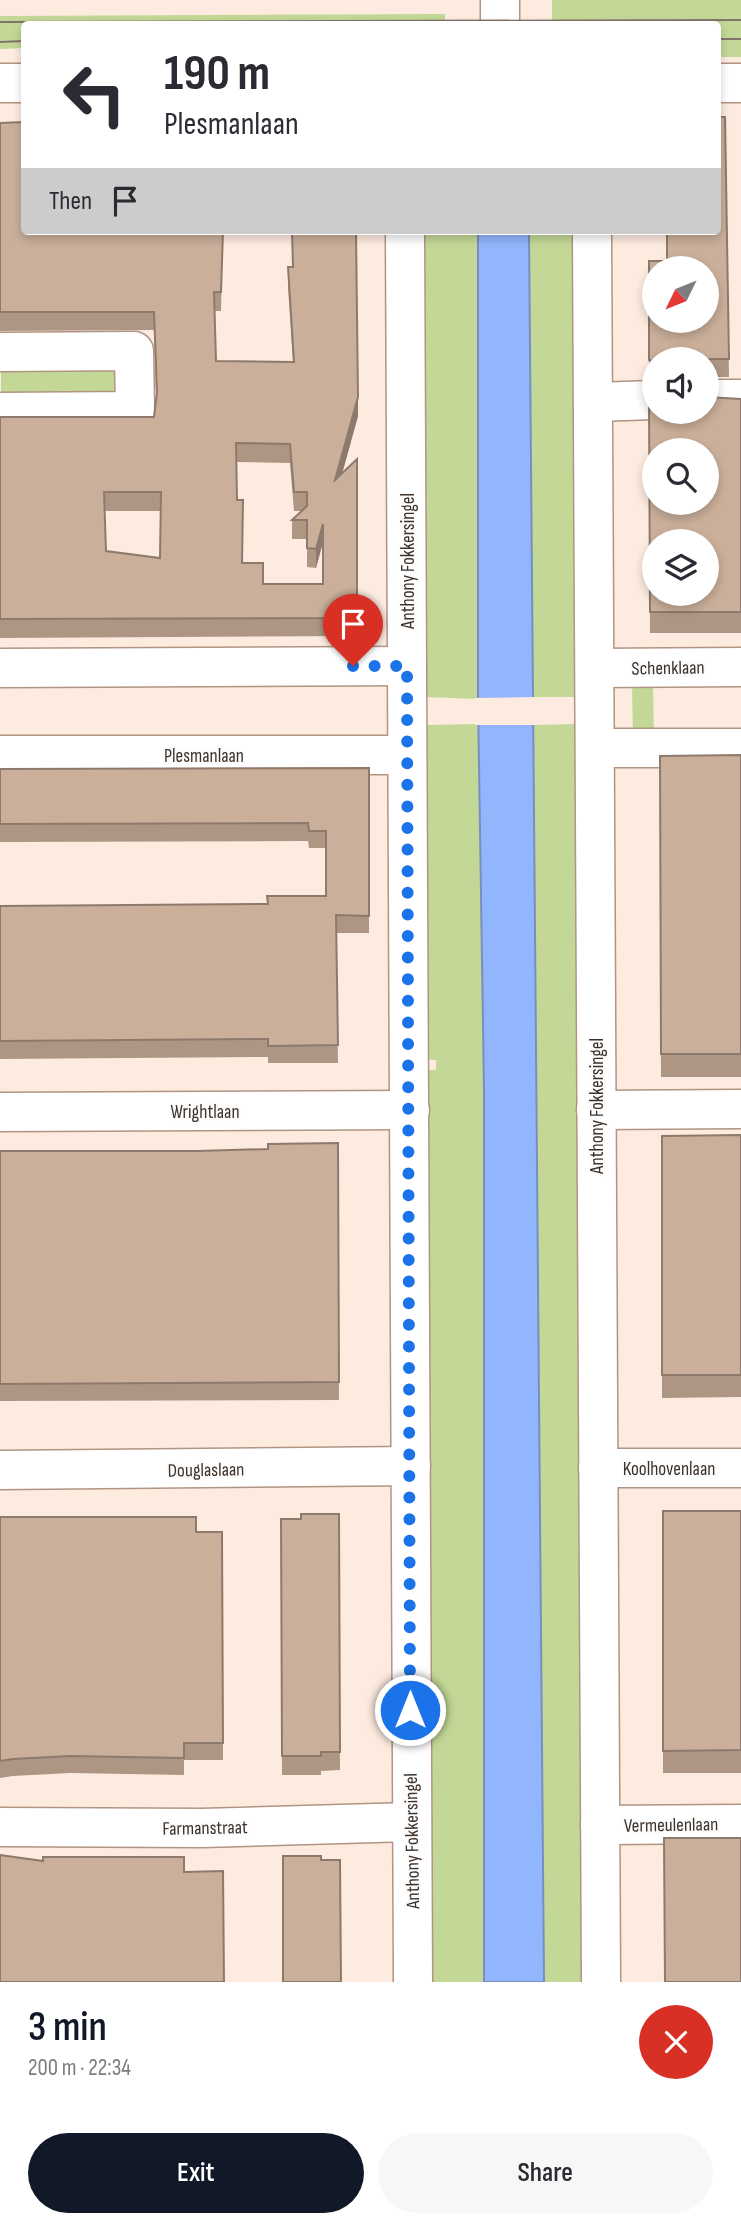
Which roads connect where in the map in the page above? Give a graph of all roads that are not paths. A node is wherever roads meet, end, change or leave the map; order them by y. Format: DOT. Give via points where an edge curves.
graph roads {
  1 [pos="0,83"];
  2 [pos="21,83"];
  3 [pos="721,83"];
  4 [pos="741,83"];
  5 [pos="405,235"];
  6 [pos="592,235"];
  7 [pos="0,352"];
  8 [pos="719,399"];
  9 [pos="741,399"];
  10 [pos="642,400"];
  11 [pos="594,402"];
  12 [pos="0,412"];
  13 [pos="407,666"];
  14 [pos="741,667"];
  15 [pos="0,668"];
  16 [pos="595,668"];
  17 [pos="596,748"];
  18 [pos="741,748"];
  19 [pos="0,755"];
  20 [pos="407,755"];
  21 [pos="741,1109"];
  22 [pos="410,1110"];
  23 [pos="596,1110"];
  24 [pos="0,1112"];
  25 [pos="411,1466"];
  26 [pos="598,1468"];
  27 [pos="741,1468"];
  28 [pos="0,1471"];
  29 [pos="410,1822"];
  30 [pos="741,1824"];
  31 [pos="600,1825"];
  32 [pos="0,1827"];
  33 [pos="413,1982"];
  34 [pos="601,1982"];
  1 -- 2 [label="street"];
  3 -- 4 [label="street"];
  5 -- 13 [label="street, Anthony Fokkersingel"];
  6 -- 11 [label="street, Anthony Fokkersingel"];
  7 -- 12 [label="street" via="134,351 135,411"];
  8 -- 9 [label="street"];
  10 -- 11 [label="street"];
  11 -- 16 [label="street, Anthony Fokkersingel"];
  13 -- 15 [label="street"];
  13 -- 20 [label="street, Anthony Fokkersingel"];
  14 -- 16 [label="street, Schenklaan"];
  16 -- 17 [label="street, Anthony Fokkersingel"];
  17 -- 18 [label="street"];
  17 -- 23 [label="street, Anthony Fokkersingel"];
  19 -- 20 [label="street, Plesmanlaan"];
  20 -- 22 [label="street, Anthony Fokkersingel"];
  21 -- 23 [label="street"];
  22 -- 24 [label="street, Wrightlaan"];
  22 -- 25 [label="street, Anthony Fokkersingel"];
  23 -- 26 [label="street, Anthony Fokkersingel"];
  25 -- 28 [label="street, Douglaslaan"];
  25 -- 29 [label="street, Anthony Fokkersingel"];
  26 -- 27 [label="street, Koolhovenlaan"];
  26 -- 31 [label="street, Anthony Fokkersingel"];
  29 -- 32 [label="street, Farmanstraat"];
  29 -- 33 [label="street, Anthony Fokkersingel"];
  30 -- 31 [label="street, Vermeulenlaan"];
  31 -- 34 [label="street, Anthony Fokkersingel"];
}
